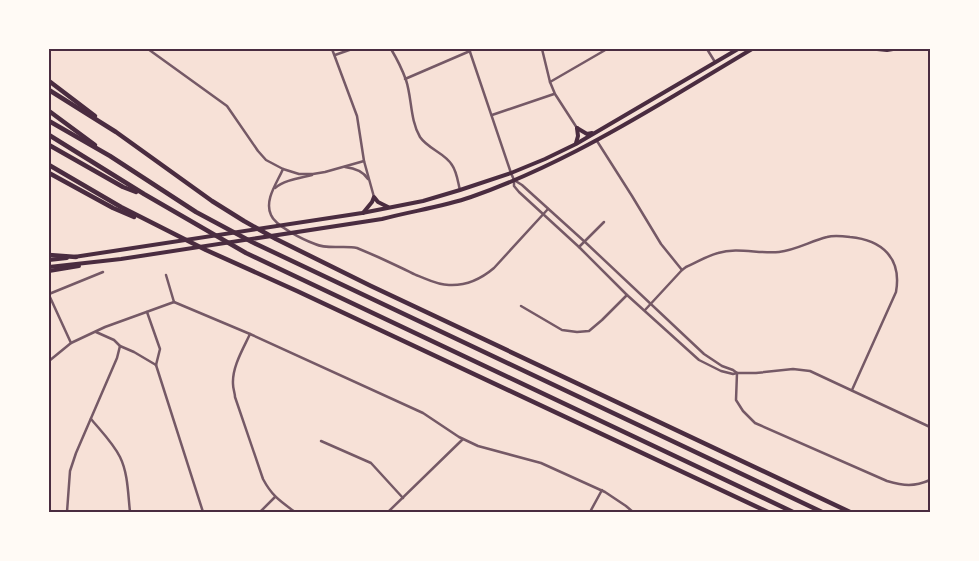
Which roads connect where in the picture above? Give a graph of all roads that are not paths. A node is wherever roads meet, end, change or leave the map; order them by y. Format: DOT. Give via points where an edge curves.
graph roads {
  1 [pos="148,49"];
  2 [pos="332,49"];
  3 [pos="352,49"];
  4 [pos="391,49"];
  5 [pos="542,49"];
  6 [pos="607,49"];
  7 [pos="707,49"];
  8 [pos="738,49"];
  9 [pos="752,49"];
  10 [pos="877,49"];
  11 [pos="893,49"];
  12 [pos="469,50"];
  13 [pos="334,55"];
  14 [pos="715,62"];
  15 [pos="405,79"];
  16 [pos="49,81"];
  17 [pos="550,82"];
  18 [pos="49,90"];
  19 [pos="554,94"];
  20 [pos="49,111"];
  21 [pos="492,116"];
  22 [pos="49,121"];
  23 [pos="577,128"];
  24 [pos="116,132"];
  25 [pos="594,133"];
  26 [pos="49,135"];
  27 [pos="597,141"];
  28 [pos="576,144"];
  29 [pos="49,145"];
  30 [pos="110,156"];
  31 [pos="364,161"];
  32 [pos="49,165"];
  33 [pos="343,167"];
  34 [pos="283,169"];
  35 [pos="325,172"];
  36 [pos="49,173"];
  37 [pos="510,173"];
  38 [pos="514,180"];
  39 [pos="369,181"];
  40 [pos="460,190"];
  41 [pos="272,191"];
  42 [pos="144,194"];
  43 [pos="374,197"];
  44 [pos="390,208"];
  45 [pos="548,209"];
  46 [pos="362,213"];
  47 [pos="543,215"];
  48 [pos="604,222"];
  49 [pos="165,230"];
  50 [pos="585,242"];
  51 [pos="579,247"];
  52 [pos="49,255"];
  53 [pos="76,257"];
  54 [pos="49,260"];
  55 [pos="90,263"];
  56 [pos="49,267"];
  57 [pos="682,270"];
  58 [pos="49,271"];
  59 [pos="103,272"];
  60 [pos="166,275"];
  61 [pos="49,295"];
  62 [pos="627,295"];
  63 [pos="174,302"];
  64 [pos="651,304"];
  65 [pos="521,306"];
  66 [pos="645,310"];
  67 [pos="147,311"];
  68 [pos="96,332"];
  69 [pos="250,334"];
  70 [pos="687,338"];
  71 [pos="71,343"];
  72 [pos="681,344"];
  73 [pos="120,346"];
  74 [pos="49,360"];
  75 [pos="156,365"];
  76 [pos="738,373"];
  77 [pos="852,391"];
  78 [pos="91,419"];
  79 [pos="930,427"];
  80 [pos="463,439"];
  81 [pos="321,440"];
  82 [pos="930,480"];
  83 [pos="602,490"];
  84 [pos="275,498"];
  85 [pos="403,498"];
  86 [pos="67,512"];
  87 [pos="130,512"];
  88 [pos="203,512"];
  89 [pos="260,512"];
  90 [pos="295,512"];
  91 [pos="388,512"];
  92 [pos="590,512"];
  93 [pos="633,512"];
  94 [pos="768,512"];
  95 [pos="794,512"];
  96 [pos="822,512"];
  97 [pos="850,512"];
  1 -- 34 [label="street" via="227,106 266,160"];
  2 -- 13 [label="street"];
  3 -- 13 [label="street"];
  4 -- 15 [label="street"];
  5 -- 17 [label="street"];
  6 -- 17 [label="street"];
  7 -- 14 [label="street"];
  8 -- 14 [label="highway"];
  9 -- 27 [label="highway"];
  10 -- 11 [label="highway"];
  12 -- 15 [label="street"];
  12 -- 21 [label="street"];
  13 -- 31 [label="street" via="357,116"];
  14 -- 25 [label="highway"];
  15 -- 40 [label="street" via="420,137 453,165"];
  16 -- 24 [label="highway"];
  17 -- 19 [label="street"];
  18 -- 24 [label="highway"];
  19 -- 21 [label="street"];
  19 -- 23 [label="street"];
  20 -- 30 [label="highway"];
  21 -- 37 [label="street"];
  22 -- 30 [label="highway"];
  23 -- 25 [label="highway" via="587,134"];
  23 -- 28 [label="highway"];
  24 -- 97 [label="highway" via="228,211 302,252"];
  25 -- 28 [label="highway"];
  26 -- 42 [label="highway"];
  27 -- 38 [label="highway"];
  27 -- 57 [label="street" via="661,244"];
  28 -- 37 [label="highway"];
  29 -- 42 [label="highway" via="123,187"];
  30 -- 96 [label="highway" via="196,212 252,242"];
  31 -- 33 [label="street"];
  31 -- 39 [label="street"];
  32 -- 49 [label="highway"];
  33 -- 35 [label="street"];
  33 -- 39 [label="street" via="360,171"];
  34 -- 35 [label="street" via="299,174"];
  34 -- 41 [label="street"];
  35 -- 41 [label="street" via="285,182"];
  36 -- 49 [label="highway" via="112,208"];
  37 -- 38 [label="street"];
  37 -- 40 [label="highway"];
  38 -- 45 [label="street"];
  38 -- 47 [label="street" via="514,186"];
  38 -- 55 [label="highway" via="469,197 382,219"];
  39 -- 43 [label="street"];
  40 -- 44 [label="highway"];
  41 -- 47 [label="street" via="268,206 273,219 314,244 354,248 429,280 455,286 487,274"];
  42 -- 95 [label="highway" via="290,275"];
  43 -- 44 [label="highway"];
  43 -- 46 [label="highway"];
  44 -- 46 [label="highway"];
  45 -- 47 [label="street"];
  45 -- 50 [label="street"];
  46 -- 53 [label="highway"];
  47 -- 51 [label="street"];
  48 -- 50 [label="street"];
  49 -- 94 [label="highway"];
  50 -- 51 [label="street"];
  50 -- 64 [label="street"];
  51 -- 62 [label="street"];
  52 -- 53 [label="highway"];
  53 -- 54 [label="highway"];
  55 -- 56 [label="highway"];
  55 -- 58 [label="highway"];
  57 -- 64 [label="street"];
  57 -- 77 [label="street" via="718,253 780,252 827,237 858,237 879,245 895,264 896,292"];
  59 -- 61 [label="street"];
  60 -- 63 [label="street"];
  61 -- 71 [label="street"];
  62 -- 65 [label="street" via="589,331 562,330"];
  62 -- 66 [label="street"];
  63 -- 67 [label="street"];
  63 -- 69 [label="street"];
  64 -- 66 [label="street"];
  64 -- 70 [label="street"];
  66 -- 72 [label="street"];
  67 -- 68 [label="street"];
  67 -- 75 [label="street" via="160,349"];
  68 -- 71 [label="street"];
  68 -- 73 [label="street"];
  69 -- 80 [label="street" via="423,413"];
  69 -- 84 [label="street" via="236,365 233,385 262,479"];
  70 -- 72 [label="street"];
  70 -- 76 [label="street" via="714,362"];
  71 -- 74 [label="street"];
  72 -- 76 [label="street" via="699,360 733,374"];
  73 -- 75 [label="street"];
  73 -- 78 [label="street"];
  75 -- 88 [label="street"];
  76 -- 77 [label="street" via="810,371"];
  76 -- 82 [label="street" via="736,400 755,423 888,481 904,486"];
  77 -- 79 [label="street"];
  78 -- 86 [label="street" via="70,471"];
  78 -- 87 [label="street" via="120,458 128,486"];
  80 -- 83 [label="street" via="542,463"];
  80 -- 85 [label="street"];
  81 -- 85 [label="street" via="371,463"];
  83 -- 92 [label="street"];
  83 -- 93 [label="street"];
  84 -- 89 [label="street"];
  84 -- 90 [label="street"];
  85 -- 91 [label="street"];
}
